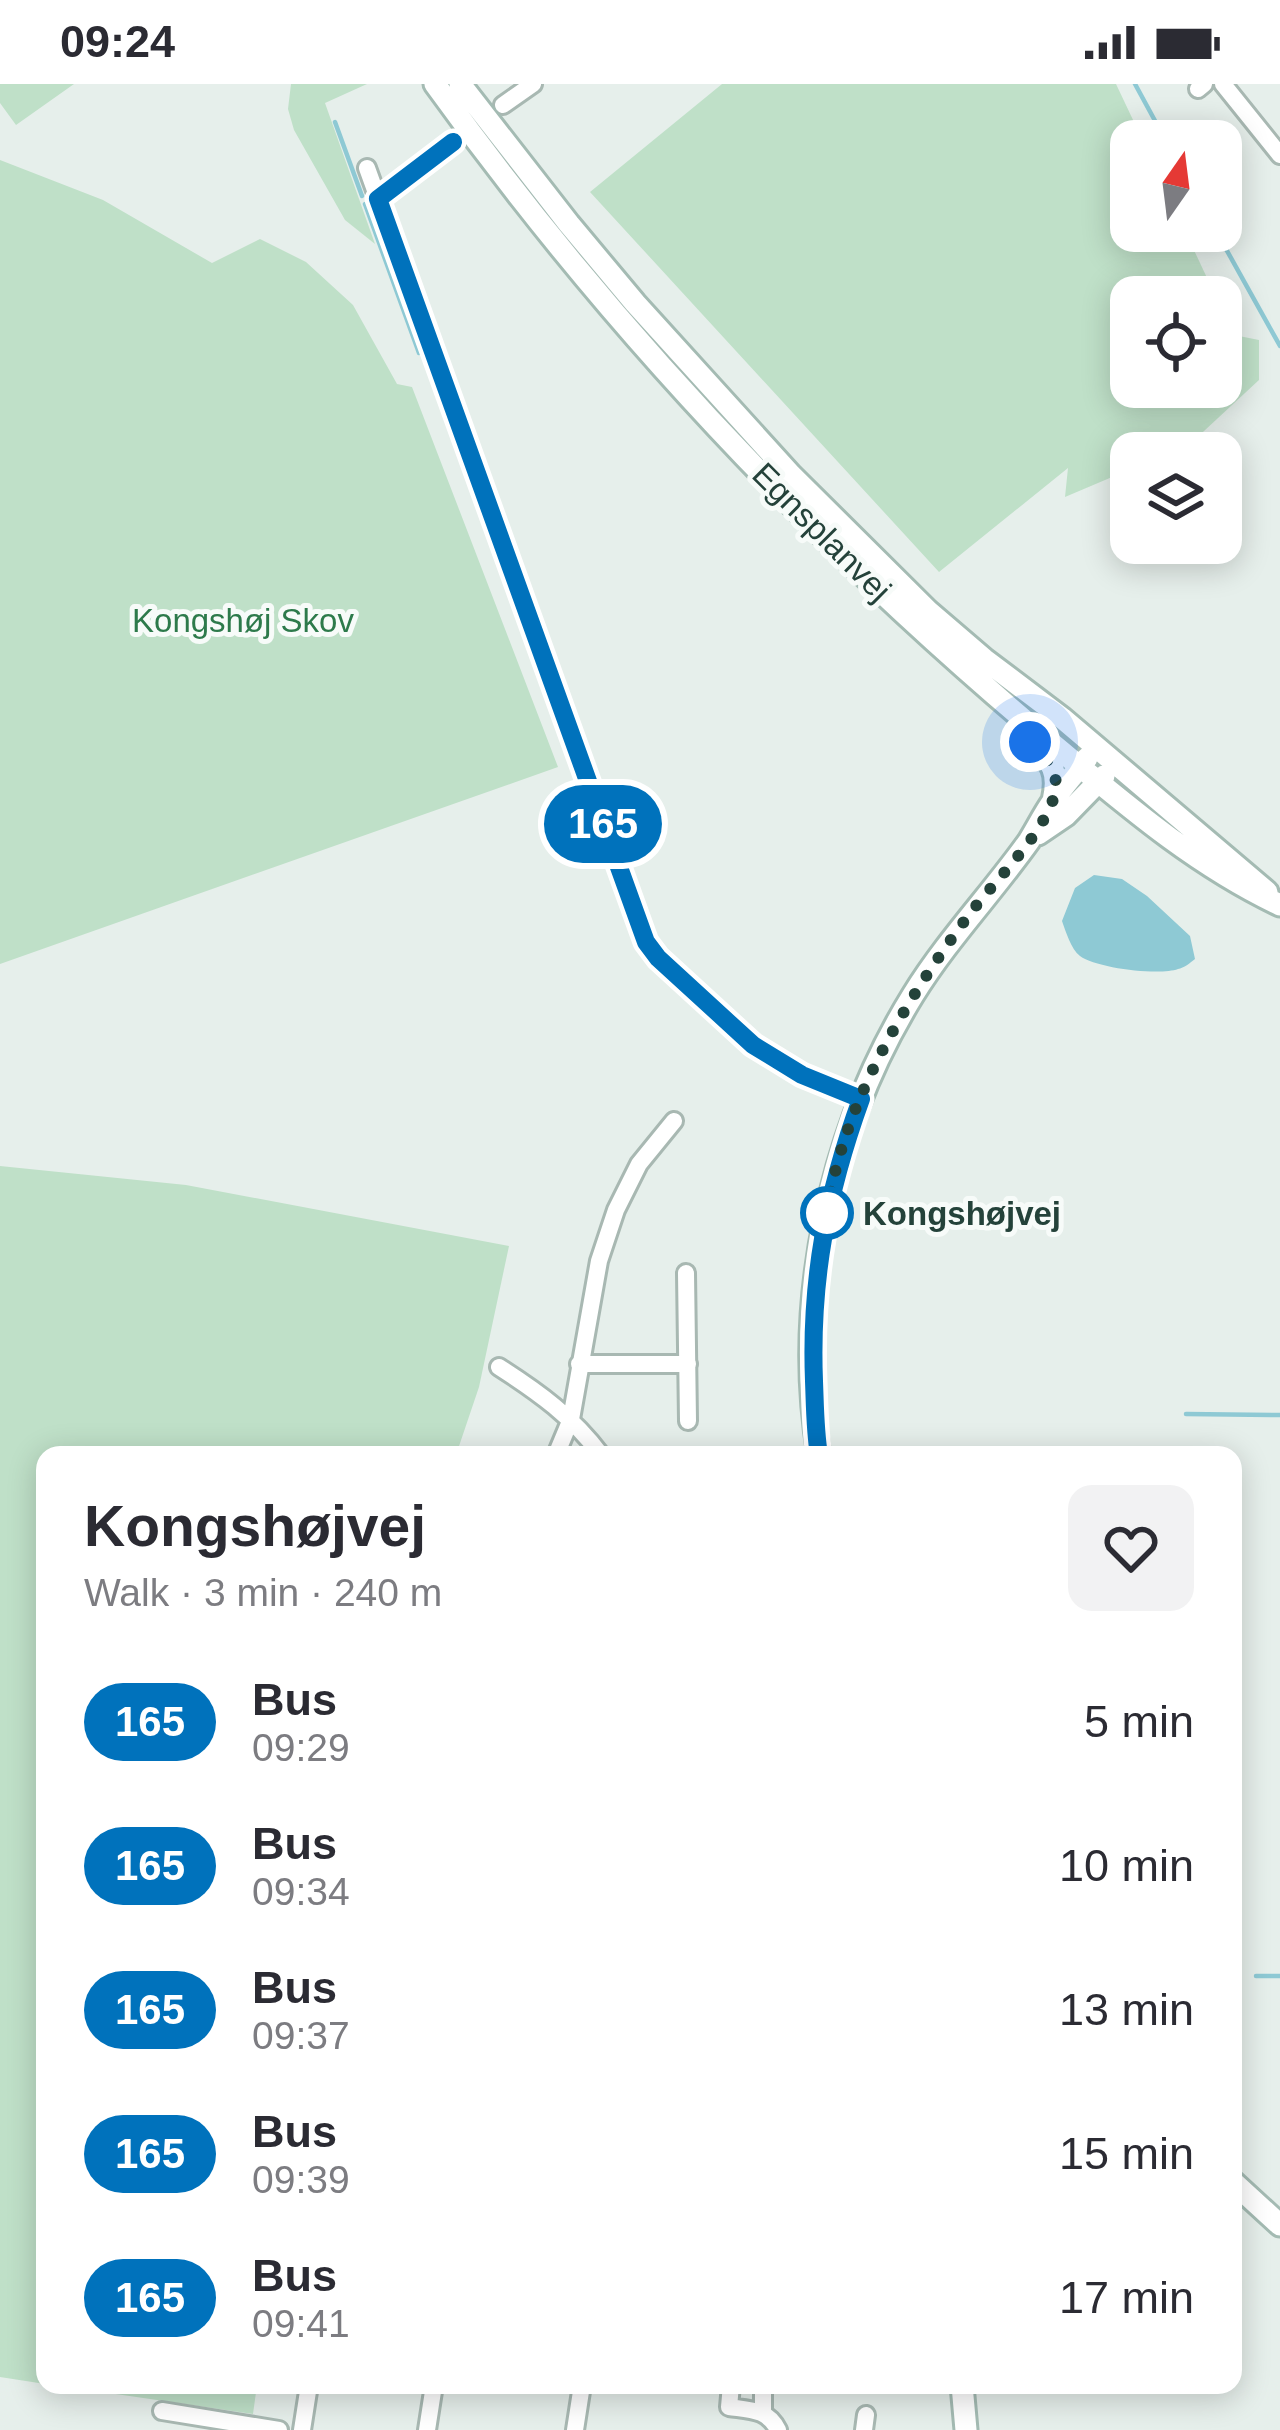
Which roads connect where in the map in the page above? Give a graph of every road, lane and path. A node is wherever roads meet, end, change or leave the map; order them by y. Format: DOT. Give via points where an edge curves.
graph roads {
  1 [pos="435,84"];
  2 [pos="460,84"];
  3 [pos="1223,84"];
  4 [pos="526,86"];
  5 [pos="502,105"];
  6 [pos="453,142"];
  7 [pos="1280,155"];
  8 [pos="367,168"];
  9 [pos="378,199"];
  10 [pos="968,674"];
  11 [pos="1096,748"];
  12 [pos="1080,767"];
  13 [pos="1106,774"];
  14 [pos="1052,802"];
  15 [pos="1028,842"];
  16 [pos="861,1099"];
  17 [pos="674,1121"];
  18 [pos="686,1273"];
  19 [pos="579,1364"];
  20 [pos="688,1364"];
  21 [pos="499,1367"];
  22 [pos="571,1419"];
  23 [pos="688,1421"];
  24 [pos="560,1446"];
  25 [pos="594,1446"];
  26 [pos="818,1446"];
  27 [pos="1242,2190"];
  28 [pos="1280,2225"];
  29 [pos="308,2394"];
  30 [pos="433,2394"];
  31 [pos="581,2394"];
  32 [pos="730,2394"];
  33 [pos="763,2394"];
  34 [pos="963,2394"];
  35 [pos="162,2411"];
  36 [pos="763,2412"];
  37 [pos="251,2428"];
  38 [pos="279,2430"];
  39 [pos="302,2430"];
  40 [pos="427,2430"];
  41 [pos="575,2430"];
  42 [pos="778,2430"];
  43 [pos="966,2430"];
  1 -- 10 [label="main road, Egnsplanvej" via="695,402"];
  2 -- 11 [label="main road, Egnsplanvej" via="622,287 790,475 928,611"];
  3 -- 7 [label="street"];
  4 -- 5 [label="street"];
  6 -- 9 [label="street"];
  8 -- 9 [label="street"];
  9 -- 16 [label="street" via="646,942 753,1045"];
  10 -- 12 [label="main road, Egnsplanvej"];
  10 -- 14 [label="main road" via="1048,760 1056,779"];
  11 -- 12 [label="main road"];
  11 -- 13 [label="main road, Egnsplanvej"];
  12 -- 13 [label="main road, Egnsplanvej"];
  12 -- 14 [label="main road"];
  13 -- 13 [label="main road, Egnsplanvej" via="1202,861 1280,904 1224,854"];
  13 -- 15 [label="main road"];
  14 -- 15 [label="main road"];
  15 -- 16 [label="main road" via="914,993"];
  16 -- 26 [label="main road" via="828,1206 813,1301"];
  17 -- 19 [label="street" via="616,1210"];
  18 -- 20 [label="street"];
  19 -- 20 [label="street"];
  19 -- 22 [label="street"];
  20 -- 23 [label="street"];
  21 -- 22 [label="street"];
  22 -- 24 [label="street"];
  22 -- 25 [label="street"];
  27 -- 28 [label="main road"];
  29 -- 39 [label="street"];
  30 -- 40 [label="street"];
  31 -- 41 [label="street"];
  32 -- 36 [label="street" via="729,2407"];
  33 -- 36 [label="street"];
  34 -- 43 [label="main road"];
  35 -- 37 [label="street"];
  36 -- 42 [label="street"];
  37 -- 38 [label="street"];
}
